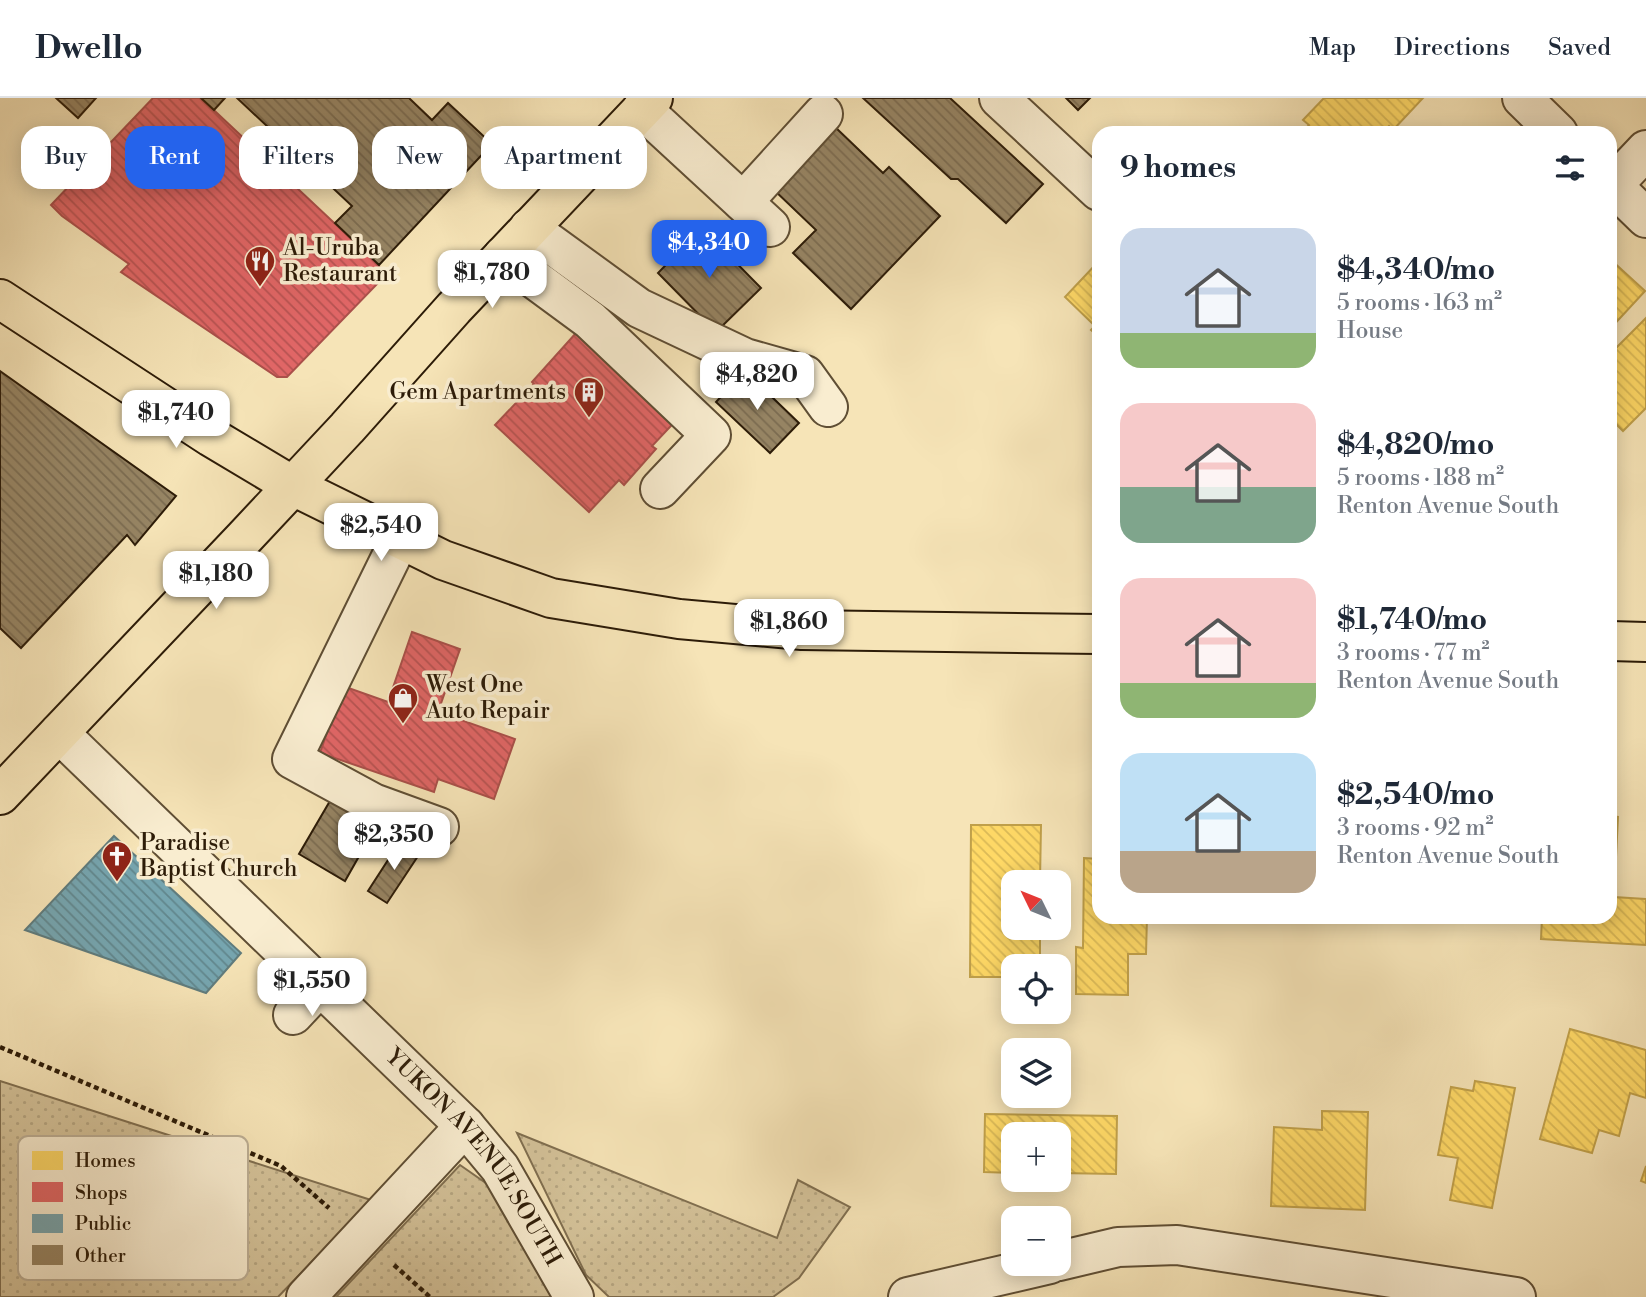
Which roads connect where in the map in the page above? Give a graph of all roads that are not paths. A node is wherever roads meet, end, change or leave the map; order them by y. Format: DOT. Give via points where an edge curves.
graph roads {
  1 [pos="999,98"];
  2 [pos="1522,98"];
  3 [pos="647,104"];
  4 [pos="822,114"];
  5 [pos="1551,126"];
  6 [pos="1646,150"];
  7 [pos="1617,178"];
  8 [pos="1092,184"];
  9 [pos="1617,190"];
  10 [pos="1646,218"];
  11 [pos="529,228"];
  12 [pos="503,256"];
  13 [pos="0,299"];
  14 [pos="828,407"];
  15 [pos="293,486"];
  16 [pos="660,489"];
  17 [pos="400,539"];
  18 [pos="1092,634"];
  19 [pos="1617,641"];
  20 [pos="1646,642"];
  21 [pos="59,733"];
  22 [pos="0,795"];
  23 [pos="439,827"];
  24 [pos="321,985"];
  25 [pos="293,1015"];
  26 [pos="465,1126"];
  27 [pos="1071,1258"];
  28 [pos="1001,1275"];
  29 [pos="306,1297"];
  30 [pos="574,1297"];
  31 [pos="908,1297"];
  32 [pos="1516,1297"];
  1 -- 8 [label="street"];
  2 -- 5 [label="street"];
  3 -- 4 [label="street" via="757,215"];
  3 -- 11 [label="main road"];
  6 -- 7 [label="street"];
  9 -- 10 [label="street"];
  11 -- 12 [label="main road"];
  11 -- 14 [label="street" via="639,308 745,358 805,375"];
  12 -- 15 [label="main road"];
  12 -- 16 [label="street" via="590,320 711,435"];
  13 -- 15 [label="main road"];
  15 -- 17 [label="main road"];
  15 -- 21 [label="main road"];
  17 -- 18 [label="main road" via="443,560 551,598 679,619 802,630"];
  17 -- 23 [label="street" via="292,759 373,803"];
  19 -- 20 [label="main road"];
  21 -- 22 [label="main road"];
  21 -- 24 [label="street, YUKON AVENUE SOUTH"];
  24 -- 25 [label="street"];
  24 -- 26 [label="street, YUKON AVENUE SOUTH"];
  26 -- 29 [label="street"];
  26 -- 30 [label="street, YUKON AVENUE SOUTH" via="500,1168"];
  27 -- 32 [label="street" via="1118,1247 1177,1245"];
  28 -- 31 [label="street"];
}
